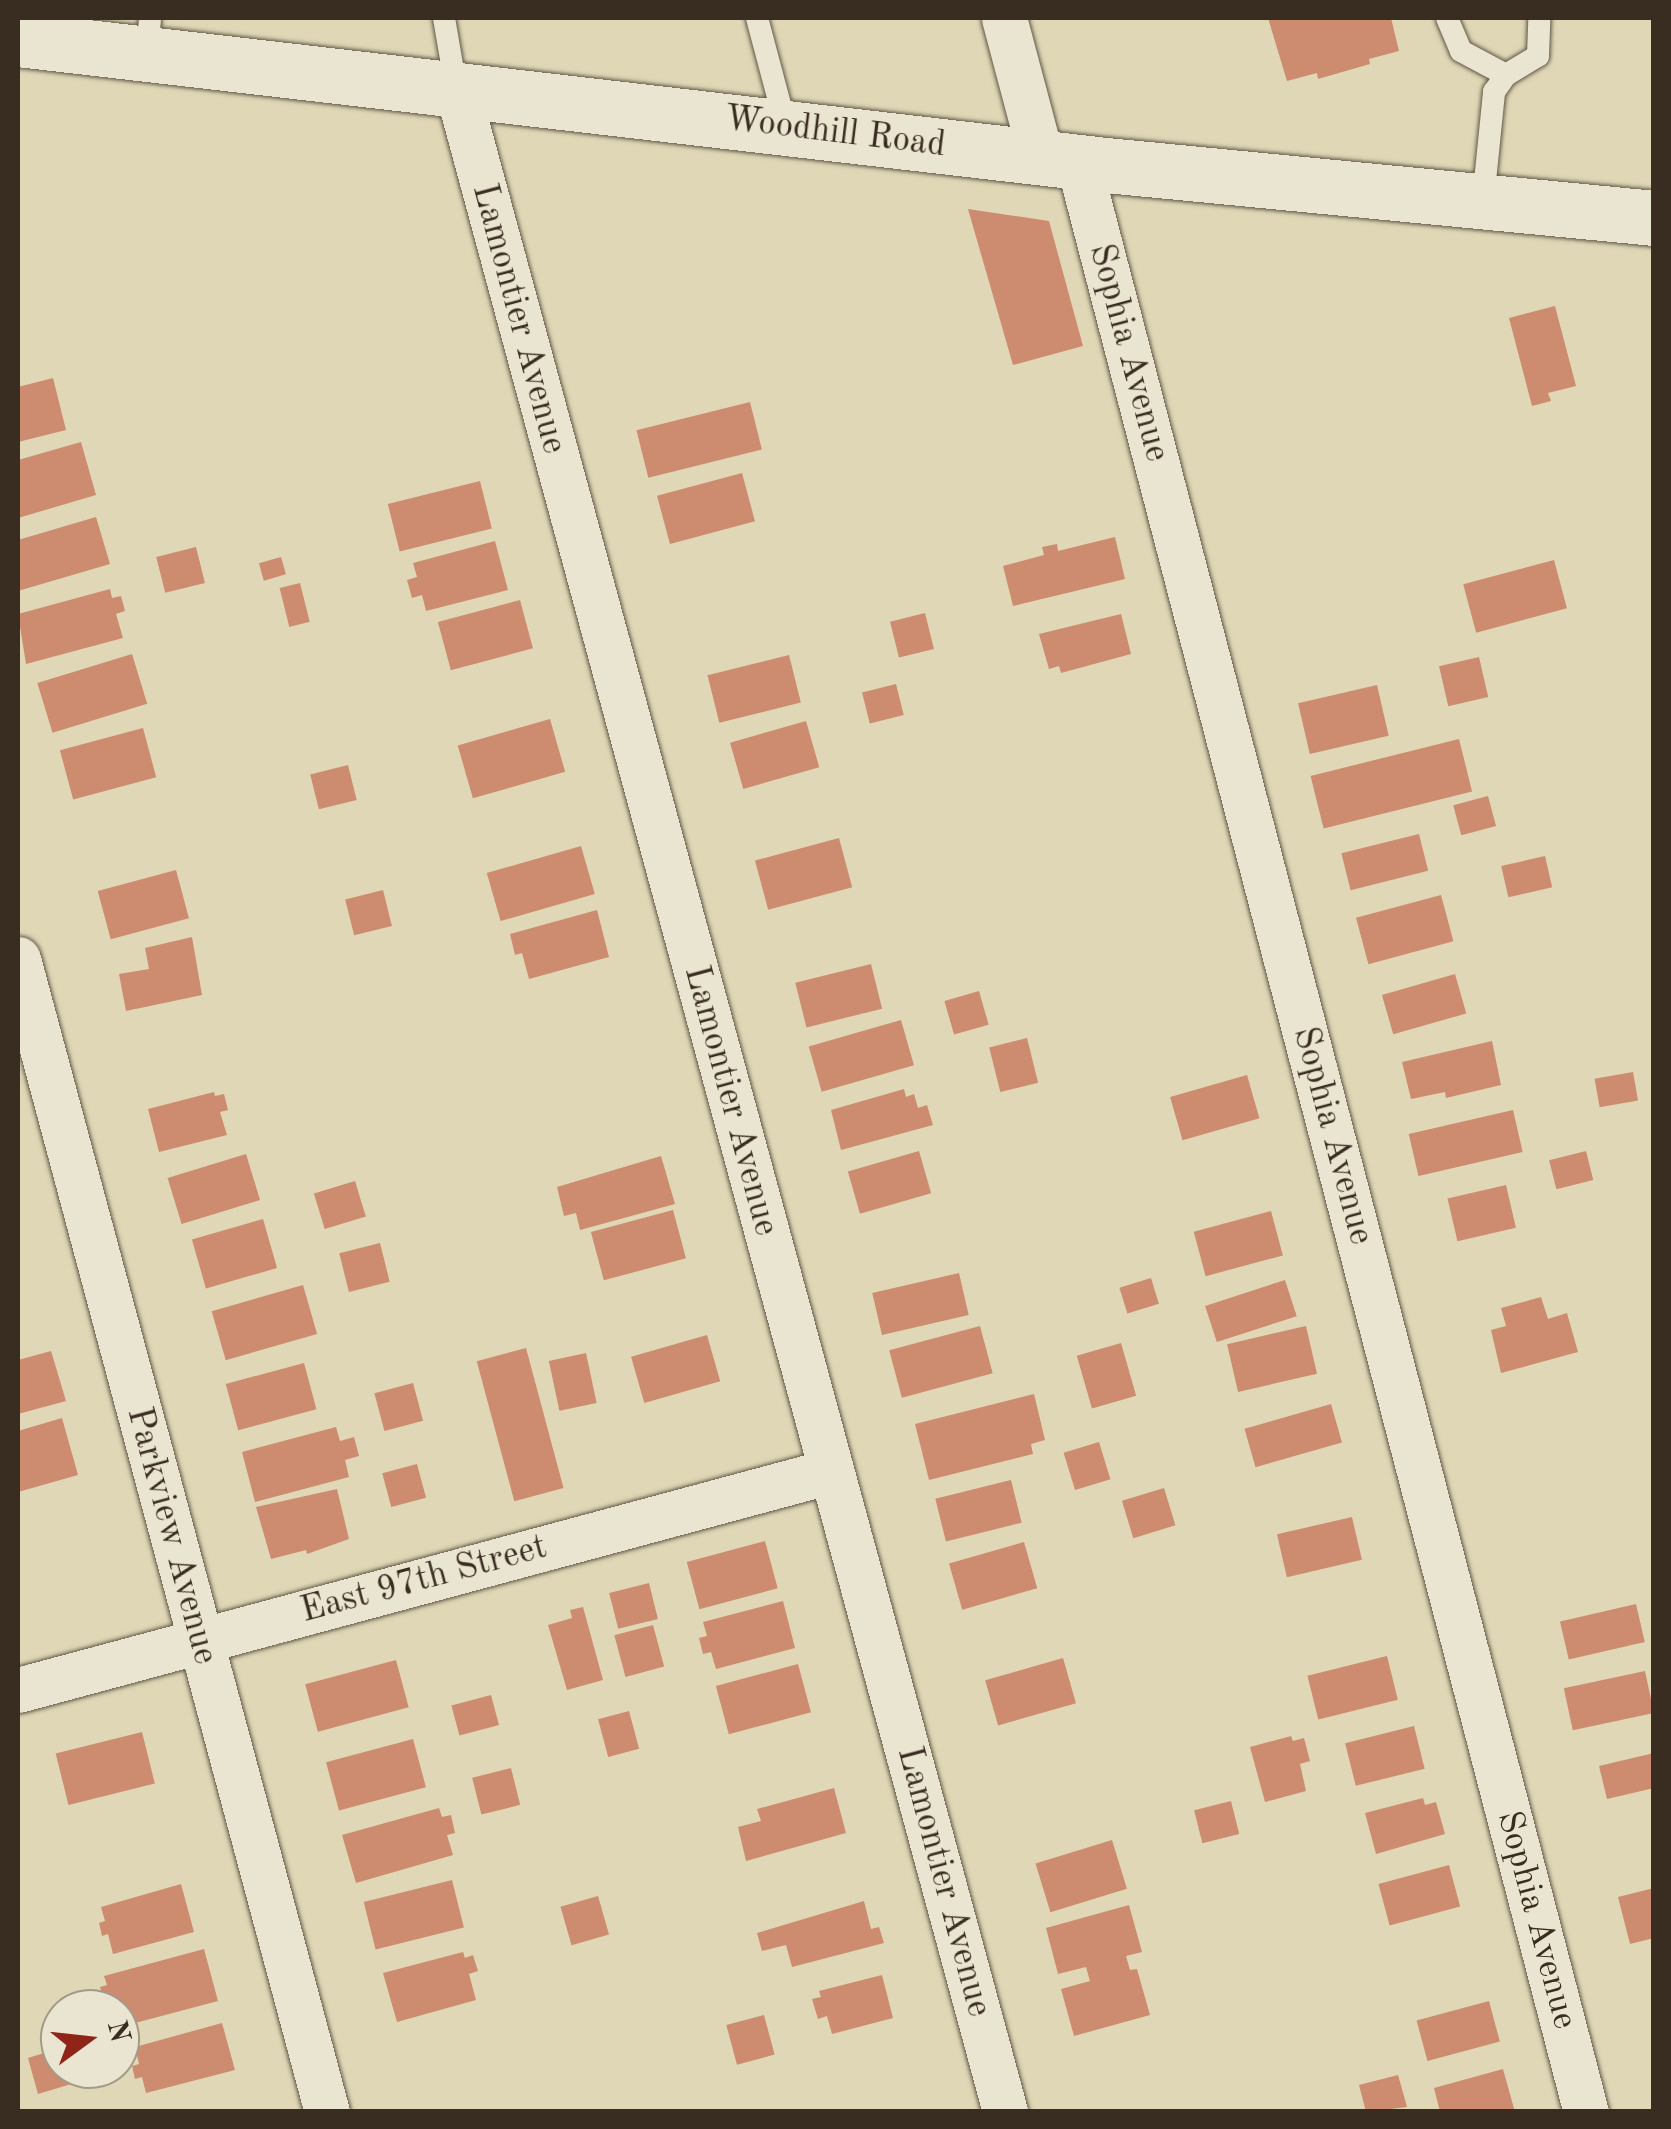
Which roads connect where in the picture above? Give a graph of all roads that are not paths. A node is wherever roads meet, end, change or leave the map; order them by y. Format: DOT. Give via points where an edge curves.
graph roads {
  1 [pos="444,18"];
  2 [pos="757,18"];
  3 [pos="1004,18"];
  4 [pos="1447,18"];
  5 [pos="1539,18"];
  6 [pos="149,36"];
  7 [pos="18,39"];
  8 [pos="1506,75"];
  9 [pos="456,90"];
  10 [pos="786,127"];
  11 [pos="1060,159"];
  12 [pos="1484,201"];
  13 [pos="1654,218"];
  14 [pos="18,959"];
  15 [pos="831,1471"];
  16 [pos="199,1641"];
  17 [pos="18,1690"];
  18 [pos="327,2112"];
  19 [pos="1005,2112"];
  20 [pos="1586,2112"];
  1 -- 9 [label="lane"];
  2 -- 10 [label="lane"];
  3 -- 11 [label="street, Sophia Avenue"];
  4 -- 8 [label="lane" via="1461,52"];
  5 -- 8 [label="lane" via="1538,56"];
  6 -- 7 [label="main road, Woodhill Road"];
  6 -- 9 [label="main road, Woodhill Road"];
  8 -- 12 [label="lane" via="1494,92"];
  9 -- 10 [label="main road, Woodhill Road"];
  9 -- 15 [label="street, Lamontier Avenue"];
  10 -- 11 [label="main road, Woodhill Road"];
  11 -- 12 [label="main road, Woodhill Road"];
  11 -- 20 [label="street, Sophia Avenue"];
  12 -- 13 [label="main road, Woodhill Road"];
  14 -- 16 [label="street, Parkview Avenue"];
  15 -- 16 [label="street, East 97th Street"];
  15 -- 19 [label="street, Lamontier Avenue"];
  16 -- 17 [label="street, East 97th Street"];
  16 -- 18 [label="street, Parkview Avenue"];
}
